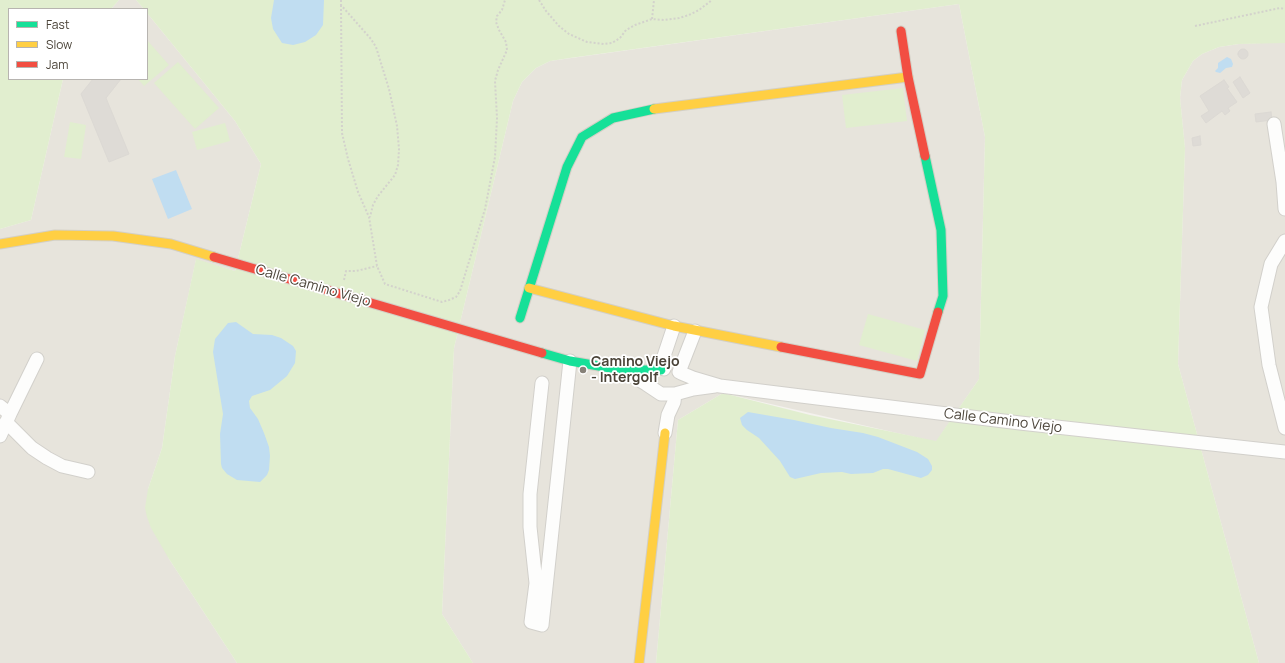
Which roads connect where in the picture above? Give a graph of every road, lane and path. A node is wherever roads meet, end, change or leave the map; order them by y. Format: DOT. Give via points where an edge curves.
graph roads {
  1 [pos="340,0"];
  2 [pos="505,0"];
  3 [pos="539,0"];
  4 [pos="654,0"];
  5 [pos="712,0"];
  6 [pos="341,5"];
  7 [pos="1285,10"];
  8 [pos="652,19"];
  9 [pos="1195,26"];
  10 [pos="901,31"];
  11 [pos="908,77"];
  12 [pos="1274,124"];
  13 [pos="1285,209"];
  14 [pos="369,217"];
  15 [pos="1285,241"];
  16 [pos="0,244"];
  17 [pos="377,266"];
  18 [pos="529,288"];
  19 [pos="341,294"];
  20 [pos="520,318"];
  21 [pos="674,326"];
  22 [pos="695,331"];
  23 [pos="37,359"];
  24 [pos="570,361"];
  25 [pos="622,370"];
  26 [pos="662,370"];
  27 [pos="680,372"];
  28 [pos="542,383"];
  29 [pos="720,386"];
  30 [pos="659,393"];
  31 [pos="679,393"];
  32 [pos="5,414"];
  33 [pos="1285,428"];
  34 [pos="665,433"];
  35 [pos="0,436"];
  36 [pos="1285,452"];
  37 [pos="88,472"];
  38 [pos="639,663"];
  1 -- 6 [label="path"];
  2 -- 17 [label="path" via="496,22 507,50 495,81 497,118 494,158 485,209 460,291 456,297 442,302 392,287 385,284"];
  3 -- 8 [label="path" via="559,26 569,34 588,42 612,43 626,30"];
  4 -- 8 [label="path"];
  5 -- 8 [label="path" via="699,10 680,18"];
  6 -- 14 [label="path" via="342,133 358,192"];
  6 -- 14 [label="path" via="376,48 397,126 399,150 395,175 378,196"];
  7 -- 9 [label="path" via="1280,8"];
  10 -- 11 [label="street"];
  11 -- 18 [label="street" via="650,109 613,118 582,137 567,167"];
  11 -- 22 [label="street" via="941,230 943,296 920,374"];
  12 -- 13 [label="street"];
  14 -- 17 [label="path"];
  15 -- 33 [label="street" via="1271,264 1261,307 1269,364"];
  16 -- 19 [label="street, Calle Camino Viejo" via="55,235 113,236 171,244"];
  17 -- 19 [label="path" via="346,271"];
  18 -- 20 [label="street"];
  18 -- 21 [label="street"];
  19 -- 24 [label="street, Calle Camino Viejo"];
  21 -- 22 [label="street"];
  21 -- 26 [label="street"];
  22 -- 27 [label="street"];
  23 -- 32 [label="street"];
  24 -- 25 [label="street, Calle Camino Viejo"];
  24 -- 28 [label="street" via="542,625 531,622 536,583 530,527 530,494"];
  25 -- 26 [label="street, Calle Camino Viejo"];
  25 -- 30 [label="street, Calle Camino Viejo"];
  26 -- 27 [label="street"];
  26 -- 30 [label="street" via="654,379 654,386"];
  27 -- 29 [label="street, Calle Camino Viejo"];
  27 -- 31 [label="street" via="685,379 685,387"];
  29 -- 31 [label="street, Calle Camino Viejo"];
  29 -- 36 [label="street, Calle Camino Viejo"];
  30 -- 31 [label="street"];
  30 -- 34 [label="street" via="663,406"];
  31 -- 34 [label="street" via="668,415"];
  32 -- 35 [label="street"];
  32 -- 37 [label="street" via="32,448 46,458 62,466"];
  34 -- 38 [label="street"];
}
